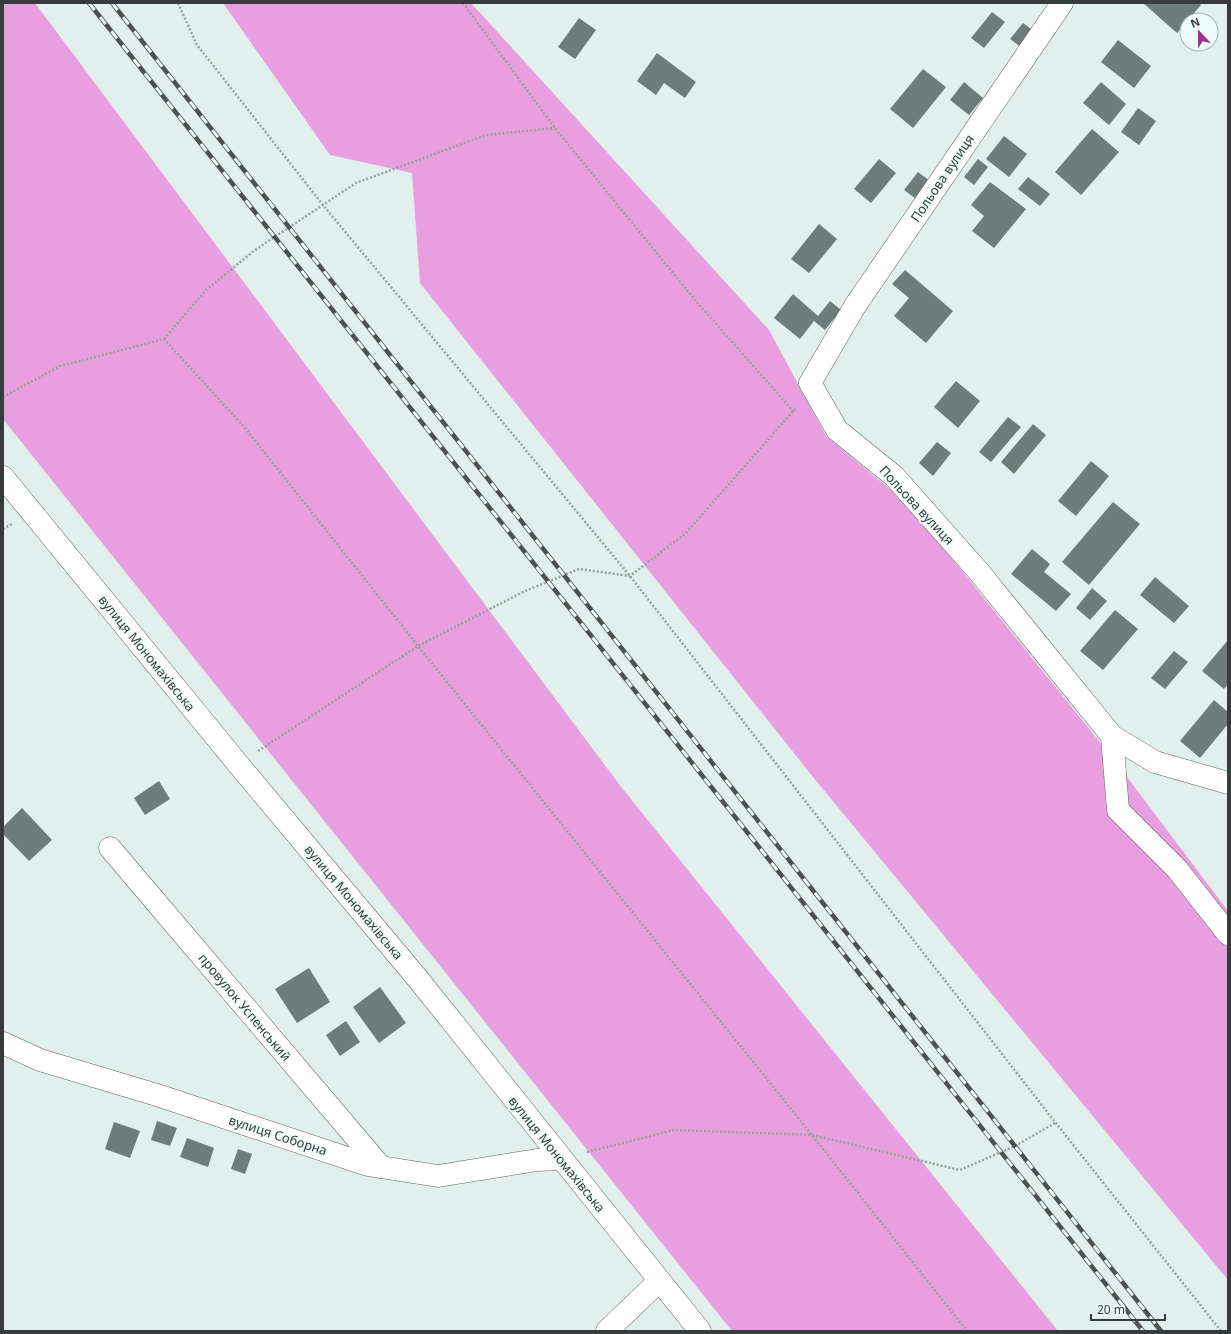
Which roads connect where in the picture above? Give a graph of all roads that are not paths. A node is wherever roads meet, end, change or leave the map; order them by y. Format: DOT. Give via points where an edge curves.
graph roads {
  1 [pos="1062,3"];
  2 [pos="3,477"];
  3 [pos="1112,736"];
  4 [pos="1228,783"];
  5 [pos="110,848"];
  6 [pos="1228,934"];
  7 [pos="3,1043"];
  8 [pos="561,1159"];
  9 [pos="381,1167"];
  10 [pos="659,1280"];
  11 [pos="607,1331"];
  12 [pos="700,1331"];
  1 -- 3 [label="street, Польова вулиця" via="855,306 810,383 837,430 894,476 978,572"];
  2 -- 8 [label="street, вулиця Мономахівська" via="418,980"];
  3 -- 4 [label="street, Польова вулиця" via="1155,762"];
  3 -- 6 [label="street" via="1118,810 1178,869"];
  5 -- 9 [label="street, провулок Успенський"];
  7 -- 9 [label="street, вулиця Соборна" via="40,1060"];
  8 -- 9 [label="street, вулиця Соборна" via="537,1160 438,1176"];
  8 -- 10 [label="street, вулиця Мономахівська"];
  10 -- 11 [label="street"];
  10 -- 12 [label="street, вулиця Мономахівська"];
}
